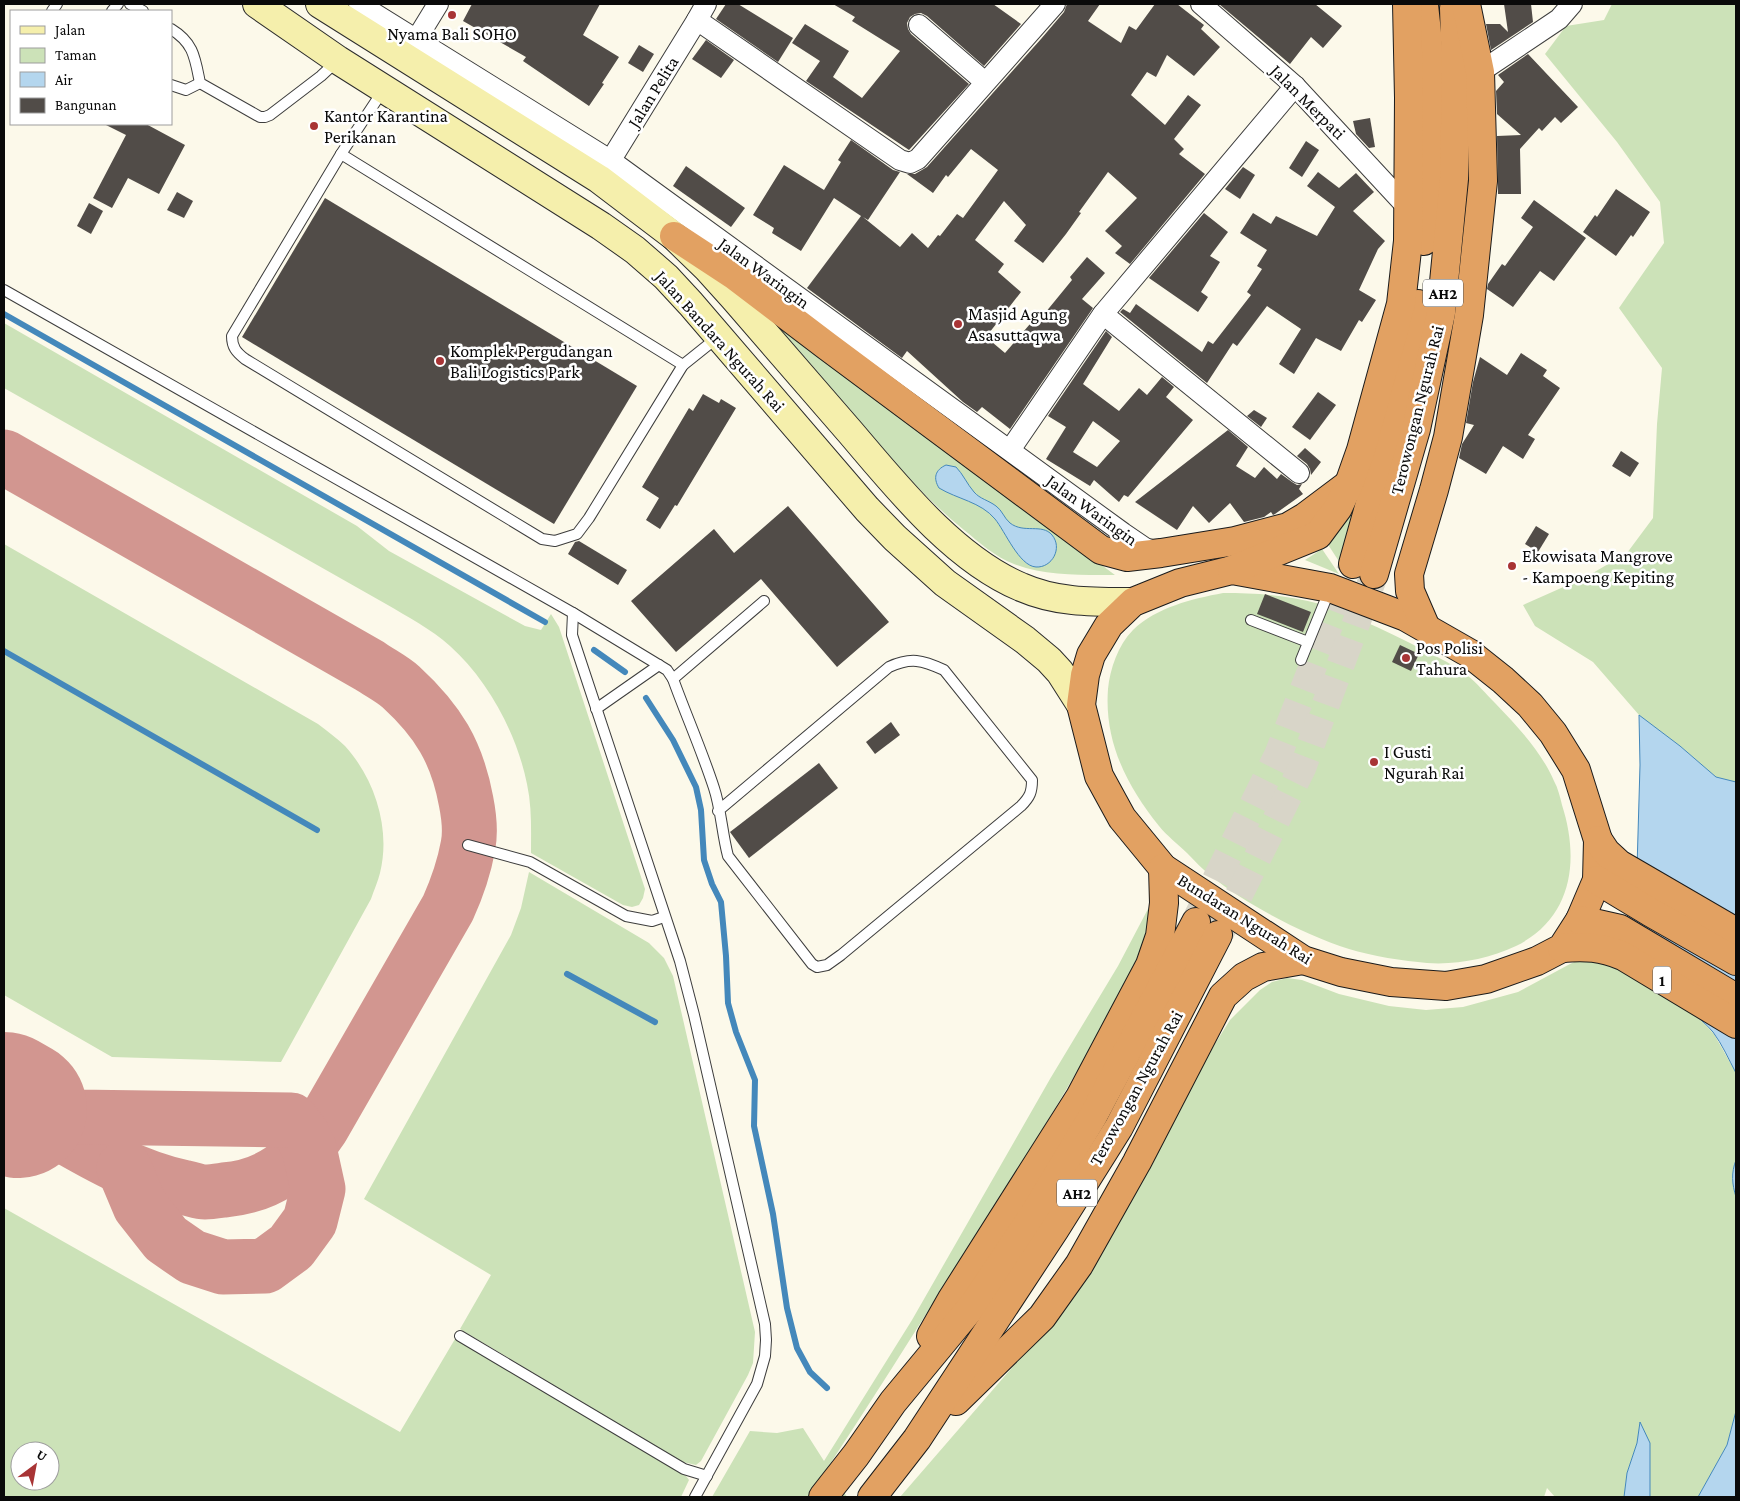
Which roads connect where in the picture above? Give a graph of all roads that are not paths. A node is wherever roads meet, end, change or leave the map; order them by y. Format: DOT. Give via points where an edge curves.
graph roads {
  1 [pos="130,4"];
  2 [pos="257,4"];
  3 [pos="320,4"];
  4 [pos="359,4"];
  5 [pos="438,4"];
  6 [pos="1201,4"];
  7 [pos="1407,4"];
  8 [pos="1424,4"];
  9 [pos="1454,4"];
  10 [pos="1466,4"];
  11 [pos="1572,4"];
  12 [pos="1044,8"];
  13 [pos="141,10"];
  14 [pos="702,12"];
  15 [pos="297,15"];
  16 [pos="919,24"];
  17 [pos="172,30"];
  18 [pos="416,40"];
  19 [pos="338,60"];
  20 [pos="1480,72"];
  21 [pos="985,82"];
  22 [pos="200,83"];
  23 [pos="172,85"];
  24 [pos="1295,86"];
  25 [pos="384,89"];
  26 [pos="341,154"];
  27 [pos="604,170"];
  28 [pos="1408,208"];
  29 [pos="674,236"];
  30 [pos="741,268"];
  31 [pos="4,290"];
  32 [pos="1103,314"];
  33 [pos="718,336"];
  34 [pos="682,364"];
  35 [pos="1010,450"];
  36 [pos="1299,473"];
  37 [pos="1349,484"];
  38 [pos="1161,553"];
  39 [pos="1232,570"];
  40 [pos="1330,588"];
  41 [pos="764,601"];
  42 [pos="1133,602"];
  43 [pos="573,613"];
  44 [pos="1252,620"];
  45 [pos="1426,628"];
  46 [pos="1308,642"];
  47 [pos="1301,660"];
  48 [pos="659,665"];
  49 [pos="673,679"];
  50 [pos="1081,705"];
  51 [pos="596,709"];
  52 [pos="718,811"];
  53 [pos="1598,840"];
  54 [pos="468,845"];
  55 [pos="1163,868"];
  56 [pos="1597,880"];
  57 [pos="1623,881"];
  58 [pos="664,918"];
  59 [pos="1588,921"];
  60 [pos="1736,932"];
  61 [pos="1573,947"];
  62 [pos="1303,960"];
  63 [pos="1736,961"];
  64 [pos="1736,998"];
  65 [pos="1736,1024"];
  66 [pos="460,1336"];
  67 [pos="893,1402"];
  68 [pos="917,1439"];
  69 [pos="707,1476"];
  70 [pos="699,1496"];
  71 [pos="823,1497"];
  72 [pos="872,1497"];
  1 -- 13 [label="lane"];
  2 -- 15 [label="main road, Jalan Bandara Ngurah Rai"];
  3 -- 27 [label="main road, Jalan Bandara Ngurah Rai"];
  4 -- 18 [label="street, Jalan Waringin"];
  5 -- 18 [label="street"];
  6 -- 24 [label="street, Jalan Merpati"];
  7 -- 28 [label="highway" via="1410,98"];
  8 -- 9 [label="highway, Terowongan Ngurah Rai / AH2" via="1430,85 1430,182 1418,307 1364,569 1416,429 1441,313 1454,179"];
  10 -- 20 [label="highway"];
  11 -- 20 [label="street" via="1559,19"];
  12 -- 21 [label="street"];
  14 -- 21 [label="street" via="905,162 918,159"];
  14 -- 27 [label="street, Jalan Pelita"];
  15 -- 19 [label="main road, Jalan Bandara Ngurah Rai"];
  16 -- 21 [label="street"];
  17 -- 22 [label="lane" via="188,43 194,53"];
  18 -- 27 [label="street, Jalan Waringin"];
  19 -- 22 [label="lane" via="265,117"];
  19 -- 25 [label="main road, Jalan Bandara Ngurah Rai"];
  20 -- 45 [label="highway" via="1483,181 1469,314 1448,437 1408,574 1410,591"];
  22 -- 23 [label="lane" via="186,90"];
  24 -- 28 [label="street, Jalan Merpati"];
  24 -- 32 [label="street"];
  25 -- 26 [label="lane"];
  25 -- 33 [label="main road, Jalan Bandara Ngurah Rai" via="635,250 666,277"];
  26 -- 34 [label="lane"];
  26 -- 34 [label="lane" via="232,336 232,344 244,359 542,539 555,541 577,534 589,518"];
  27 -- 29 [label="main road, Jalan Bandara Ngurah Rai"];
  27 -- 30 [label="street, Jalan Waringin"];
  28 -- 37 [label="highway" via="1408,241 1400,304"];
  29 -- 30 [label="highway"];
  29 -- 42 [label="main road, Jalan Bandara Ngurah Rai" via="729,292 905,496 987,570 1054,599"];
  30 -- 35 [label="street, Jalan Waringin"];
  30 -- 38 [label="highway" via="826,346 1101,550 1128,557"];
  31 -- 43 [label="lane"];
  32 -- 35 [label="street"];
  32 -- 36 [label="street"];
  33 -- 34 [label="lane"];
  33 -- 50 [label="main road, Jalan Bandara Ngurah Rai" via="895,538 944,583 1049,660"];
  35 -- 38 [label="street, Jalan Waringin" via="1122,533 1145,548"];
  37 -- 38 [label="highway" via="1288,527 1235,541"];
  37 -- 39 [label="highway" via="1338,508 1318,535"];
  39 -- 40 [label="highway, Bundaran Ngurah Rai"];
  39 -- 42 [label="highway, Bundaran Ngurah Rai" via="1180,582"];
  40 -- 45 [label="highway, Bundaran Ngurah Rai"];
  40 -- 46 [label="lane"];
  41 -- 49 [label="lane"];
  42 -- 50 [label="highway, Bundaran Ngurah Rai" via="1109,625 1091,654"];
  43 -- 48 [label="lane"];
  43 -- 51 [label="lane" via="572,635"];
  44 -- 46 [label="lane"];
  45 -- 53 [label="highway, Bundaran Ngurah Rai" via="1469,653 1504,680 1542,719 1576,770"];
  46 -- 47 [label="lane"];
  48 -- 49 [label="lane"];
  48 -- 51 [label="lane"];
  49 -- 52 [label="lane" via="715,789"];
  50 -- 55 [label="highway, Bundaran Ngurah Rai" via="1099,776 1122,818"];
  51 -- 58 [label="lane"];
  52 -- 52 [label="lane" via="889,667 909,660 944,670 1032,780 1032,792 1021,806 840,955 827,965 817,967 728,856"];
  53 -- 56 [label="highway, Bundaran Ngurah Rai"];
  53 -- 57 [label="highway" via="1614,860"];
  54 -- 58 [label="lane" via="530,862 626,916 652,921"];
  55 -- 62 [label="highway, Bundaran Ngurah Rai"];
  55 -- 67 [label="highway" via="1164,903 1160,936 1150,965 1080,1097 952,1299"];
  56 -- 57 [label="highway"];
  56 -- 59 [label="highway, Bundaran Ngurah Rai"];
  57 -- 60 [label="highway"];
  57 -- 63 [label="highway"];
  58 -- 69 [label="lane" via="680,961 694,1015 765,1324 765,1356 758,1384"];
  59 -- 61 [label="highway, Bundaran Ngurah Rai"];
  59 -- 64 [label="highway, 1" via="1620,929"];
  61 -- 62 [label="highway, Bundaran Ngurah Rai" via="1495,976 1446,986 1391,982 1340,972"];
  61 -- 65 [label="highway, 1" via="1607,949 1623,956"];
  62 -- 68 [label="highway" via="1263,967 1244,977 1224,996 1080,1265 1042,1317"];
  66 -- 69 [label="lane" via="684,1469"];
  67 -- 68 [label="highway, Terowongan Ngurah Rai / AH2" via="974,1304 1034,1214 1207,929 1119,1127"];
  67 -- 71 [label="highway, AH2"];
  68 -- 72 [label="highway, AH2"];
  69 -- 70 [label="lane"];
}
